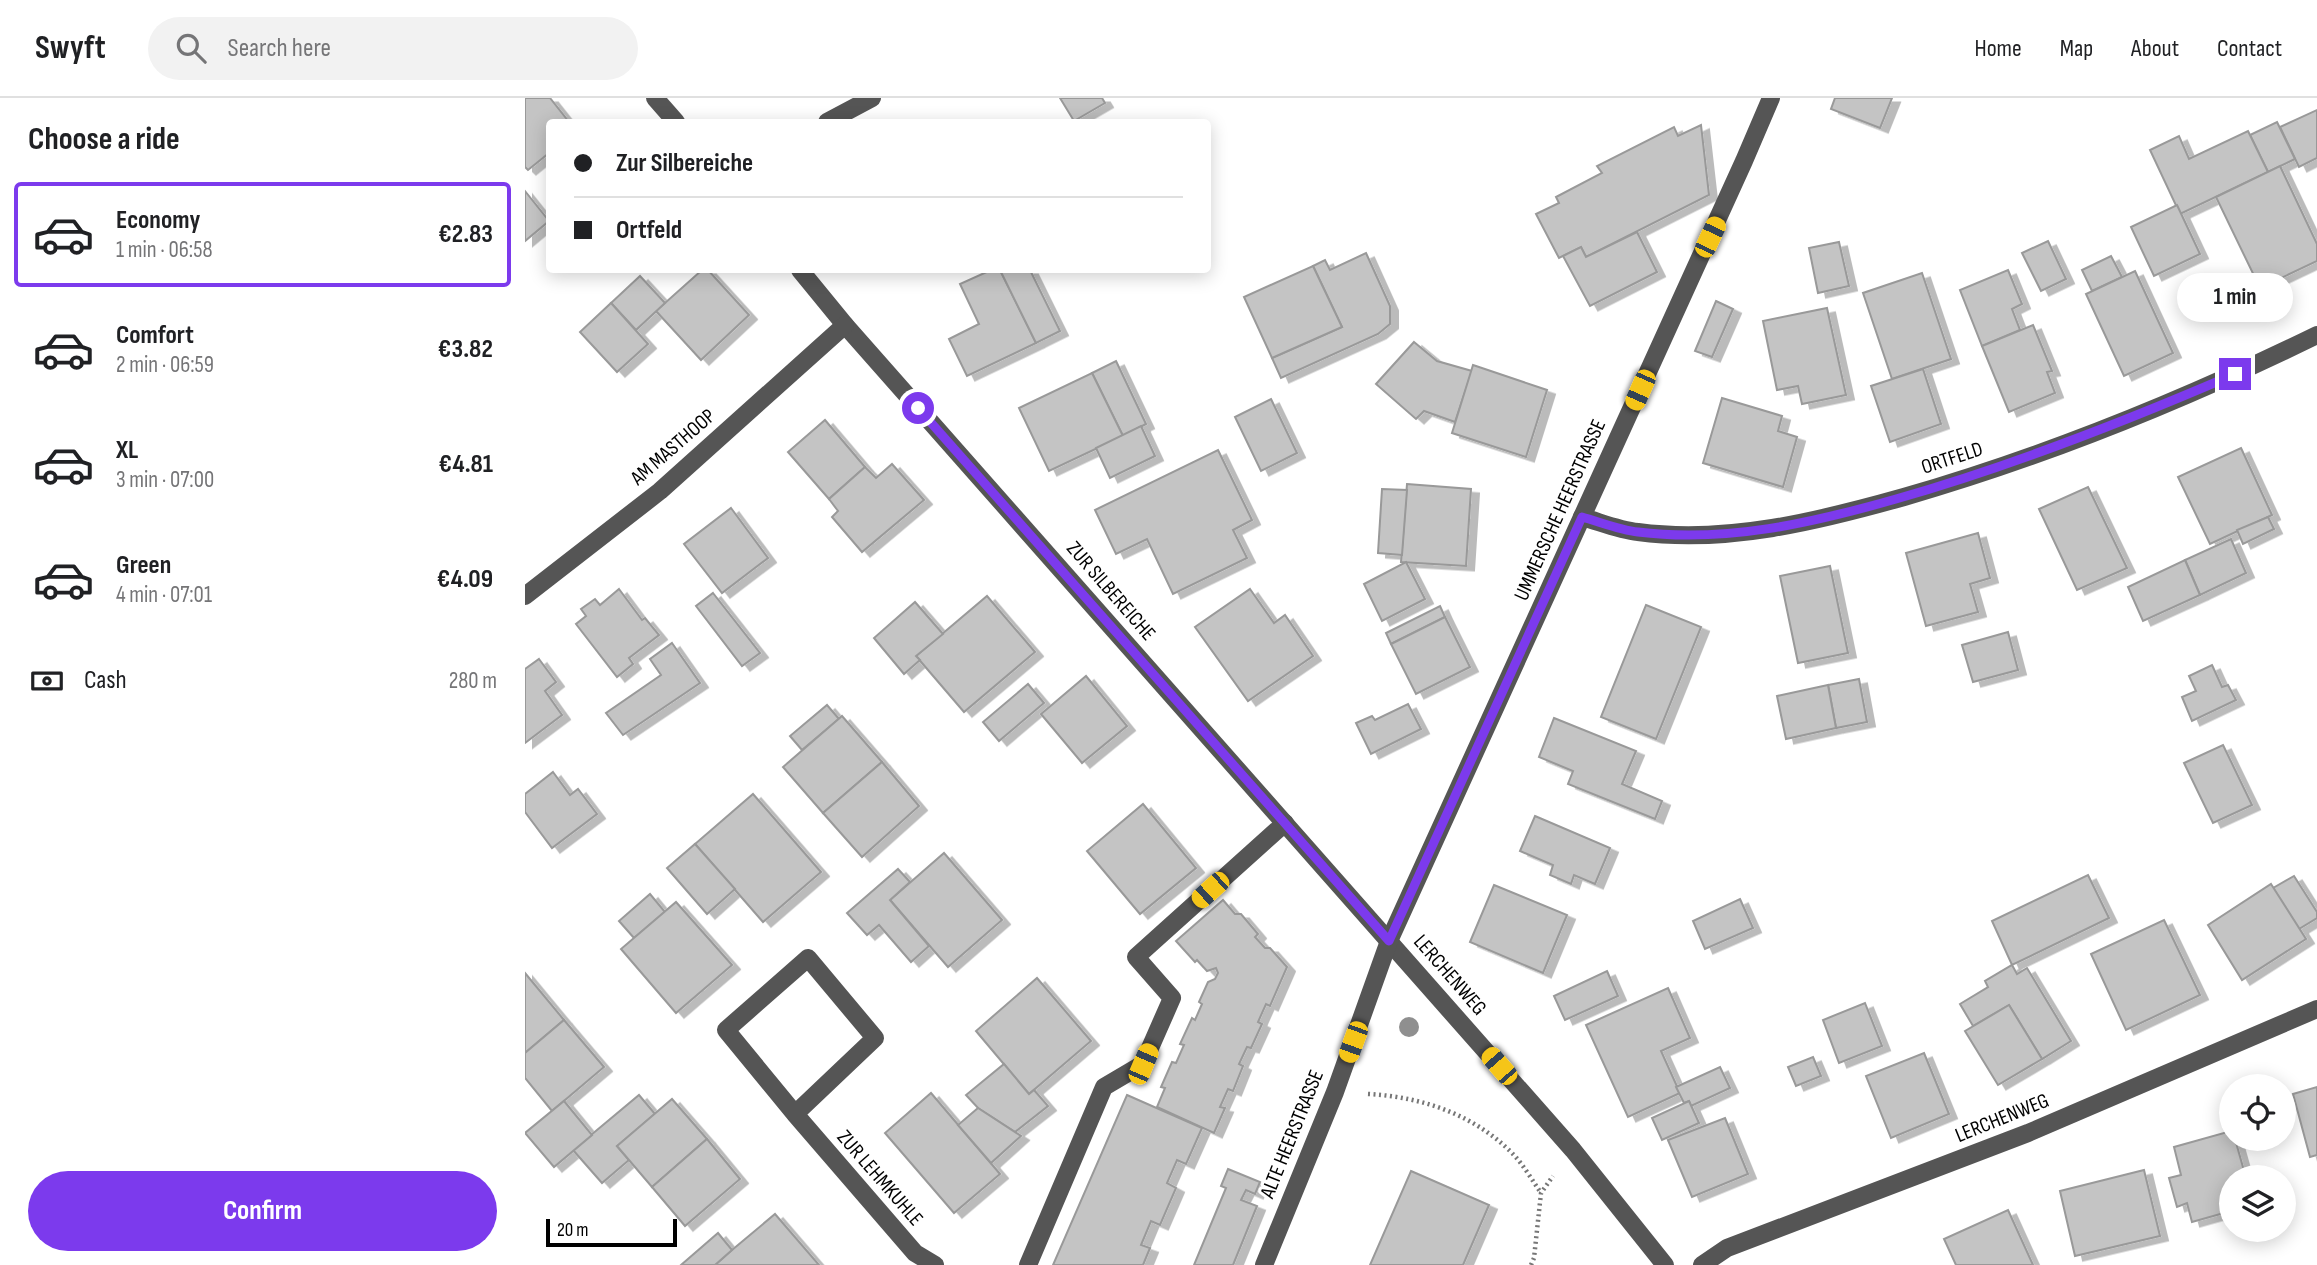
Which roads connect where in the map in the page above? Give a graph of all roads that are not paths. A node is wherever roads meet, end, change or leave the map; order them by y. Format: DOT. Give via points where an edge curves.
graph roads {
  1 [pos="655,98"];
  2 [pos="871,98"];
  3 [pos="1771,98"];
  4 [pos="673,119"];
  5 [pos="832,119"];
  6 [pos="802,273"];
  7 [pos="845,325"];
  8 [pos="2317,335"];
  9 [pos="1582,517"];
  10 [pos="525,596"];
  11 [pos="1285,823"];
  12 [pos="1389,941"];
  13 [pos="2317,1009"];
  14 [pos="795,1114"];
  15 [pos="935,1265"];
  16 [pos="1028,1265"];
  17 [pos="1264,1265"];
  18 [pos="1665,1265"];
  19 [pos="1702,1265"];
  1 -- 4 [label="street"];
  2 -- 5 [label="street"];
  3 -- 9 [label="street, UMMERSCHE HEERSTRASSE"];
  6 -- 7 [label="street, ZUR SILBEREICHE"];
  7 -- 10 [label="street, AM MASTHOOP" via="660,491"];
  7 -- 11 [label="street, ZUR SILBEREICHE"];
  8 -- 9 [label="street, ORTFELD" via="2134,417 1956,482 1825,519 1751,532 1689,534 1637,532"];
  9 -- 12 [label="street, UMMERSCHE HEERSTRASSE"];
  11 -- 12 [label="street, ZUR SILBEREICHE"];
  11 -- 16 [label="street" via="1136,957 1172,998 1143,1064 1104,1087"];
  12 -- 17 [label="street, ALTE HEERSTRASSE" via="1335,1092"];
  12 -- 18 [label="street, LERCHENWEG" via="1573,1150"];
  13 -- 19 [label="street, LERCHENWEG" via="2028,1133 1727,1248"];
  14 -- 14 [label="street, ZUR LEHMKUHLE" via="875,1038 808,958 726,1030"];
  14 -- 15 [label="street, ZUR LEHMKUHLE" via="915,1253"];
}
